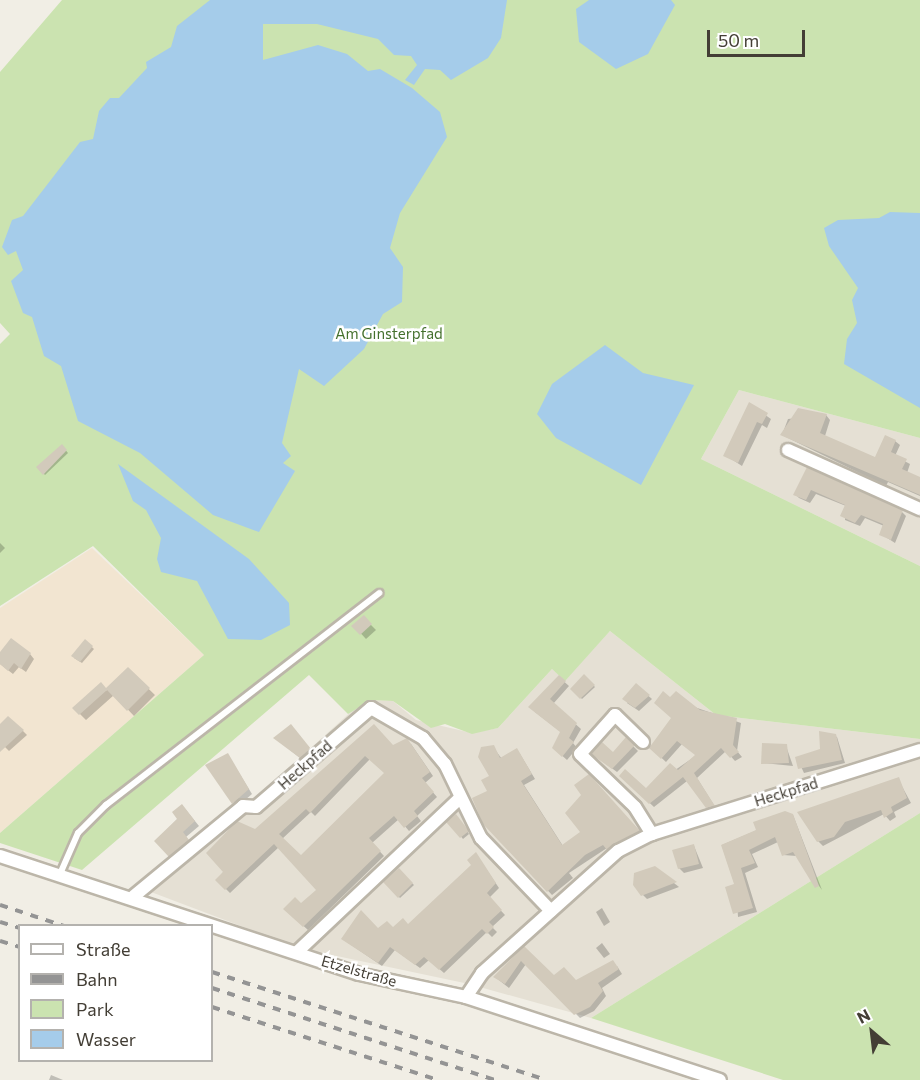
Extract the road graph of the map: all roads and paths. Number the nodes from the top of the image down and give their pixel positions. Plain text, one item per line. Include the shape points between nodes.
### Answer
1 (788, 450) dead end
2 (920, 509) edge
3 (379, 593) dead end
4 (643, 742) dead end
5 (920, 750) edge
6 (460, 798) junction
7 (652, 834) junction
8 (0, 856) edge
9 (60, 874) junction
10 (134, 896) junction
11 (551, 911) junction
12 (297, 952) junction
13 (466, 997) junction
14 (720, 1080) edge

1 - 2 street
3 - 9 lane via 106,805 78,833
4 - 7 street via 615,716 580,754 635,807
5 - 7 street, Heckpfad
6 - 10 street, Heckpfad via 445,764 423,738 371,708 256,807 243,806
6 - 11 street, Heckpfad via 481,838
6 - 12 street
7 - 11 street, Heckpfad via 618,851
8 - 9 street, Etzelstraße
9 - 10 street, Etzelstraße
10 - 12 street, Etzelstraße
11 - 13 street, Heckpfad via 483,973
12 - 13 street, Etzelstraße via 358,974
13 - 14 street, Etzelstraße

